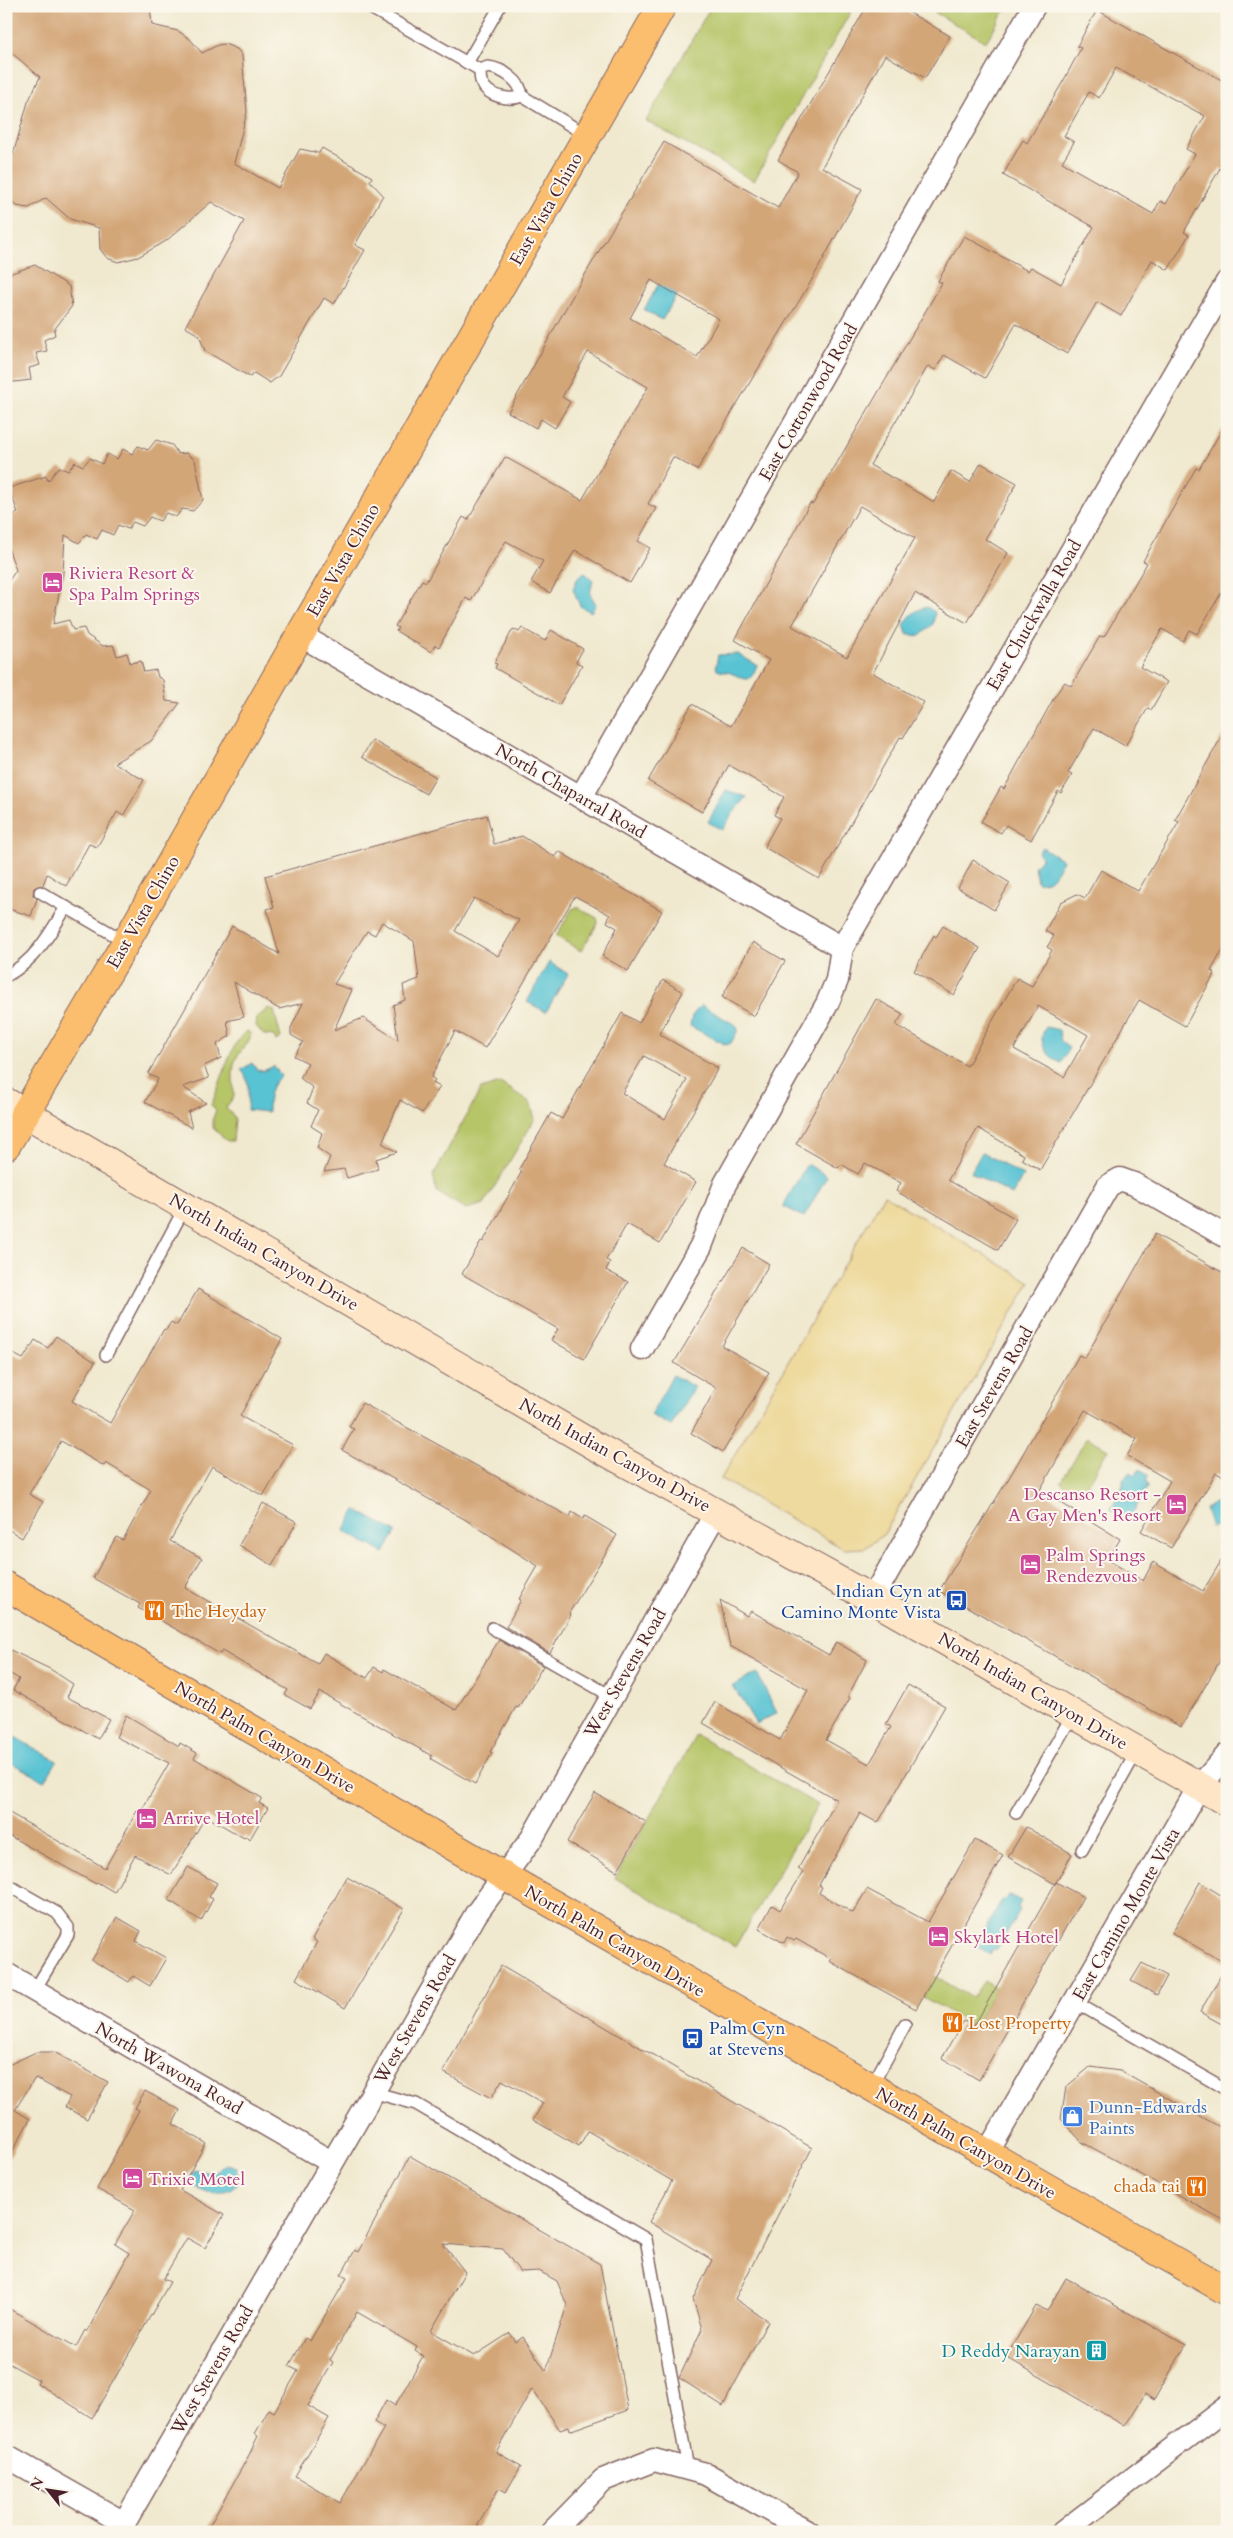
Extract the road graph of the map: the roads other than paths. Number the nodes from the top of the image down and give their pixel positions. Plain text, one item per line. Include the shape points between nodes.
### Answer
1 (367, 6) edge
2 (500, 6) edge
3 (662, 6) edge
4 (1034, 6) edge
5 (467, 63) junction
6 (480, 70) junction
7 (522, 96) junction
8 (588, 136) junction
9 (1227, 282) edge
10 (300, 635) junction
11 (582, 797) junction
12 (40, 892) dead end
13 (66, 907) junction
14 (126, 942) junction
15 (842, 948) junction
16 (6, 976) edge
17 (16, 1107) edge
18 (6, 1146) edge
19 (185, 1206) junction
20 (1227, 1237) edge
21 (642, 1349) dead end
22 (106, 1355) dead end
23 (717, 1511) junction
24 (6, 1586) edge
25 (872, 1599) junction
26 (492, 1628) dead end
27 (611, 1696) junction
28 (1073, 1714) junction
29 (1137, 1751) junction
30 (1227, 1755) edge
31 (1199, 1787) junction
32 (1227, 1802) edge
33 (1016, 1813) dead end
34 (1082, 1850) dead end
35 (504, 1876) junction
36 (6, 1884) edge
37 (6, 1974) edge
38 (34, 1990) junction
39 (1075, 2002) junction
40 (905, 2025) dead end
41 (871, 2088) junction
42 (1227, 2090) edge
43 (372, 2092) junction
44 (986, 2155) junction
45 (331, 2162) junction
46 (1227, 2291) edge
47 (1227, 2408) edge
48 (6, 2456) edge
49 (688, 2468) junction
50 (122, 2527) edge
51 (552, 2532) edge
52 (809, 2532) edge
53 (1063, 2532) edge

1 - 5 lane
2 - 5 lane
3 - 8 main road, East Vista Chino
4 - 11 street, East Cottonwood Road
5 - 6 lane
6 - 7 lane via 494,67 515,80
6 - 7 lane via 481,82 486,88 504,99
7 - 8 lane
8 - 10 main road, East Vista Chino
9 - 15 street, East Chuckwalla Road
10 - 11 street, North Chaparral Road
10 - 14 main road, East Vista Chino
11 - 15 street, North Chaparral Road
12 - 13 lane
13 - 14 lane
13 - 16 lane via 31,958
14 - 17 main road, East Vista Chino
15 - 21 street, East Chuckwalla Road via 827,1004 725,1184 701,1246
17 - 18 main road, East Vista Chino
17 - 19 main road, North Indian Canyon Drive
19 - 22 lane
19 - 23 main road, North Indian Canyon Drive via 590,1443
20 - 25 street, East Stevens Road via 1134,1184 1120,1179 1108,1186
23 - 25 main road, North Indian Canyon Drive
23 - 27 street, West Stevens Road
24 - 35 main road, North Palm Canyon Drive
25 - 28 main road, North Indian Canyon Drive
26 - 27 lane
27 - 35 street, West Stevens Road via 532,1838
28 - 29 main road, North Indian Canyon Drive
28 - 33 lane
29 - 31 main road, North Indian Canyon Drive
29 - 34 lane
30 - 31 street, East Camino Monte Vista
31 - 32 main road, North Indian Canyon Drive
31 - 39 street, East Camino Monte Vista
35 - 41 main road, North Palm Canyon Drive
35 - 43 street, West Stevens Road via 476,1914
36 - 38 lane via 57,1913 68,1926 68,1935
37 - 38 street, North Wawona Road
38 - 45 street, North Wawona Road
39 - 42 lane
39 - 44 street, East Camino Monte Vista
40 - 41 lane
41 - 44 main road, North Palm Canyon Drive
43 - 45 street, West Stevens Road
43 - 49 lane via 416,2104 646,2239
44 - 46 main road, North Palm Canyon Drive
45 - 50 street, West Stevens Road
47 - 53 street
48 - 50 street
49 - 51 street via 654,2460 603,2480
49 - 52 street via 706,2474

